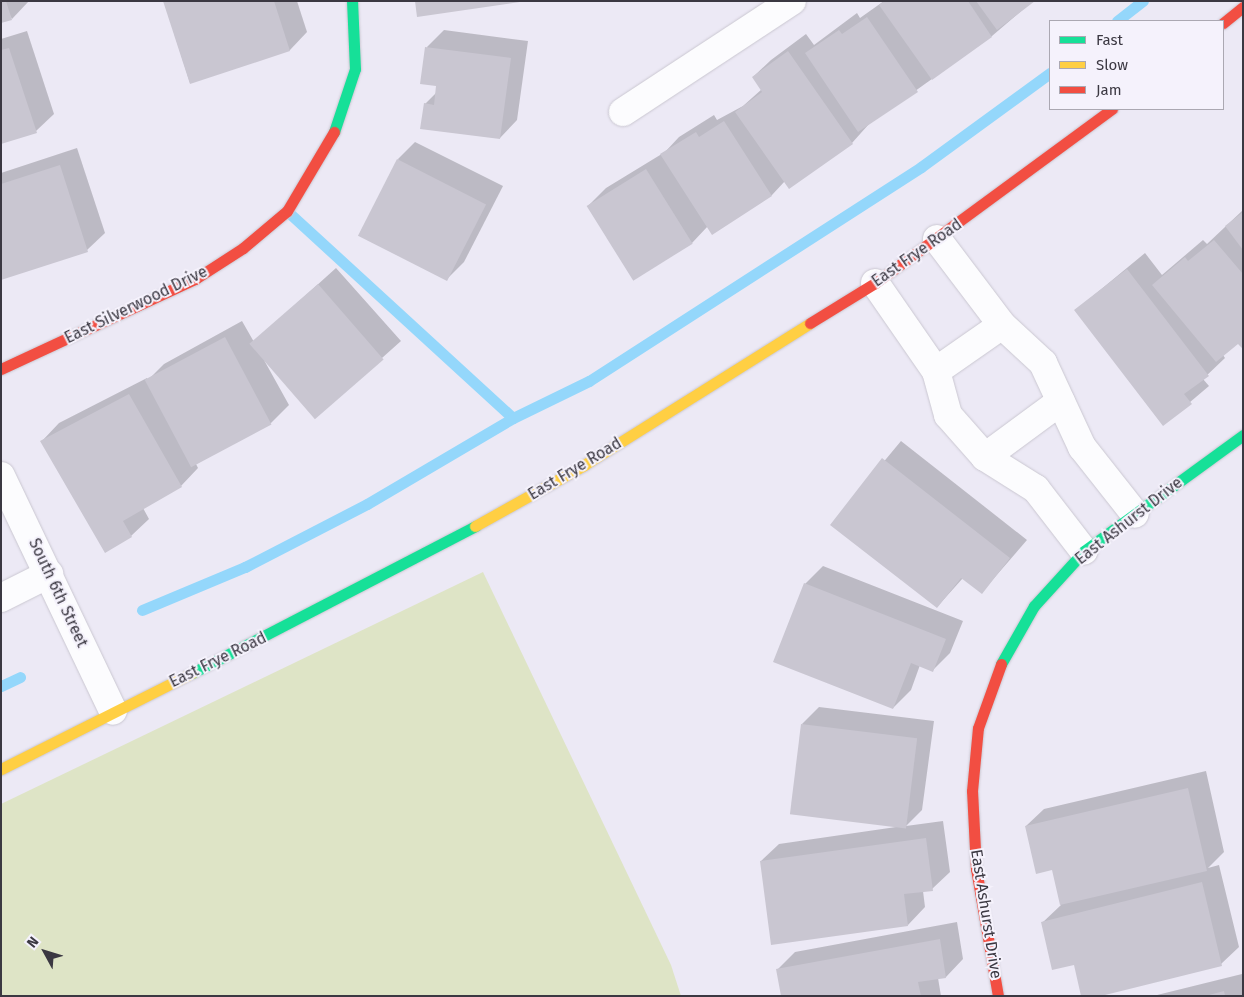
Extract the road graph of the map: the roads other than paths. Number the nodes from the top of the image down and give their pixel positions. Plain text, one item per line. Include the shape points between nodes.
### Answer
1 (352, 1) edge
2 (792, 1) edge
3 (1243, 7) edge
4 (1224, 22) edge
5 (1111, 110) edge
6 (623, 112) dead end
7 (937, 239) junction
8 (875, 283) junction
9 (1002, 325) junction
10 (1, 369) edge
11 (936, 371) junction
12 (1062, 401) junction
13 (1243, 435) edge
14 (985, 456) junction
15 (1, 476) edge
16 (1135, 514) junction
17 (1084, 551) junction
18 (49, 574) junction
19 (1, 598) edge
20 (113, 711) junction
21 (1, 768) edge
22 (998, 996) edge

1 - 10 street, East Silverwood Drive via 355,69 334,132 287,211 243,248 195,279
2 - 6 street
3 - 4 street
5 - 7 street, East Frye Road
7 - 8 street, East Frye Road
7 - 9 street
8 - 11 street
8 - 20 street, East Frye Road via 651,424 482,524 297,621
9 - 11 street
9 - 12 street via 1043,363
11 - 14 street via 948,414
12 - 14 street
12 - 16 street via 1082,447
13 - 16 street, East Ashurst Drive
14 - 17 street via 1036,490
15 - 18 street, South 6th Street
16 - 17 street, East Ashurst Drive
17 - 22 street, East Ashurst Drive via 1034,606 1002,660 978,728 972,791 976,869
18 - 19 street
18 - 20 street, South 6th Street
20 - 21 street, East Frye Road

